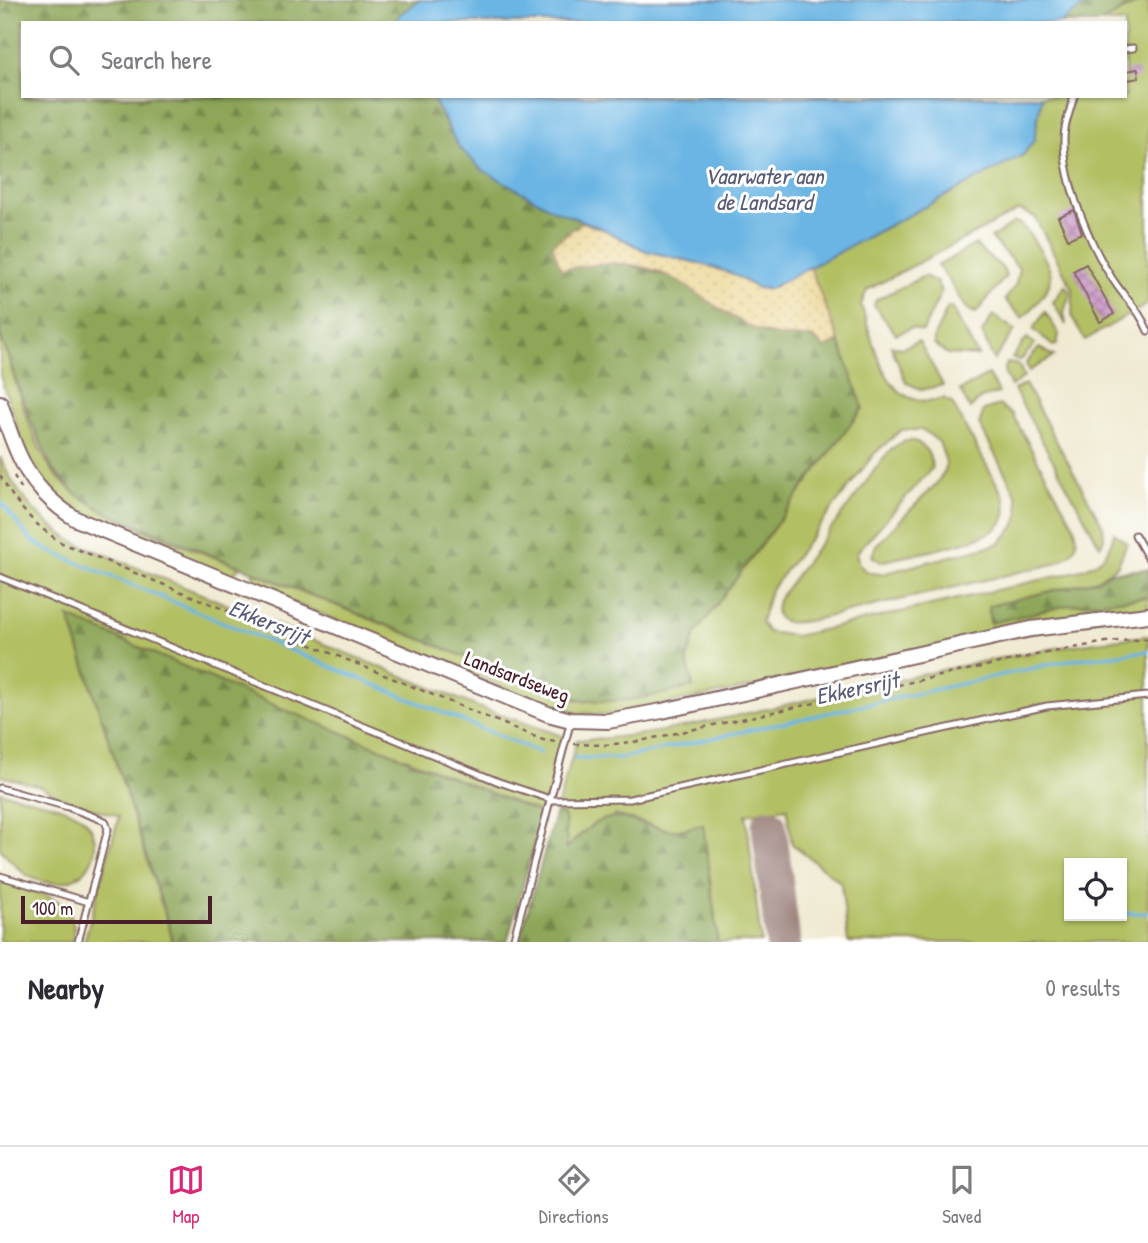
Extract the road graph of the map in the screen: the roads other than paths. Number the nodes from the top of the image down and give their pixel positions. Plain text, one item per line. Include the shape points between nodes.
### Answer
1 (1133, 48) dead end
2 (1127, 49) edge
3 (1073, 98) edge
4 (1148, 331) edge
5 (0, 403) edge
6 (1135, 535) dead end
7 (1148, 558) edge
8 (0, 577) edge
9 (1148, 615) edge
10 (1148, 696) edge
11 (571, 720) junction
12 (0, 788) edge
13 (552, 800) junction
14 (0, 876) edge
15 (89, 902) junction
16 (78, 942) edge
17 (513, 942) edge

1 - 2 lane
3 - 4 lane via 1064,135 1066,170 1103,260 1119,288 1138,308
5 - 11 street, Landsardseweg via 30,479 76,519 485,689
6 - 7 lane
8 - 13 lane
9 - 11 street, Landsardseweg via 1031,629 662,710 608,720
10 - 13 lane via 1047,706 630,799
11 - 13 lane
12 - 15 lane via 105,821 108,829
13 - 17 lane
14 - 15 lane
15 - 16 lane

